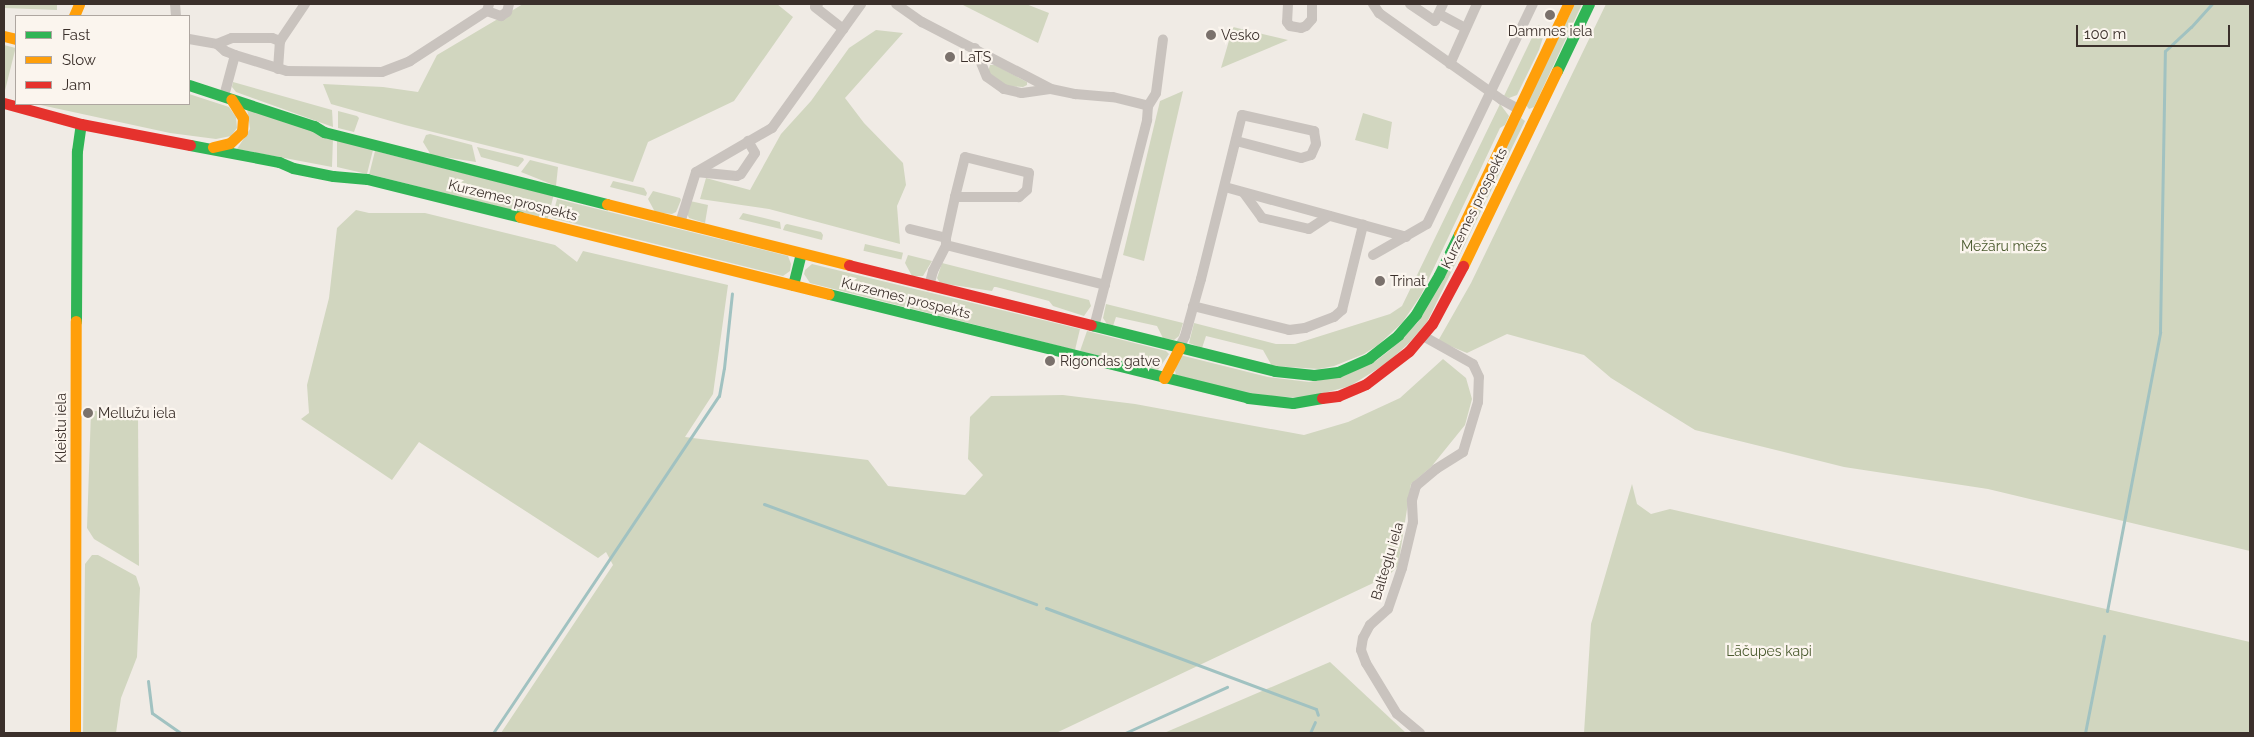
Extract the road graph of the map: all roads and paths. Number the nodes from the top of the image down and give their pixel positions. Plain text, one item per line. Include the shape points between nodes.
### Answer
1 (305, 4) edge
2 (509, 4) edge
3 (818, 4) edge
4 (861, 4) edge
5 (896, 4) edge
6 (1288, 4) edge
7 (1312, 4) edge
8 (1373, 4) edge
9 (1410, 4) edge
10 (1443, 4) edge
11 (1476, 4) edge
12 (1533, 4) edge
13 (1568, 4) edge
14 (1589, 4) edge
15 (488, 7) edge
16 (1440, 14) junction
17 (1465, 28) junction
18 (843, 29) junction
19 (190, 38) edge
20 (1163, 39) dead end
21 (280, 41) junction
22 (217, 44) junction
23 (975, 48) junction
24 (235, 55) junction
25 (1450, 64) junction
26 (278, 69) junction
27 (190, 85) edge
28 (1052, 89) junction
29 (1491, 92) junction
30 (228, 97) junction
31 (4, 103) edge
32 (1148, 106) junction
33 (1518, 109) junction
34 (1534, 118) junction
35 (81, 124) junction
36 (748, 141) junction
37 (1236, 141) junction
38 (207, 148) junction
39 (696, 172) junction
40 (1225, 188) junction
41 (1244, 193) junction
42 (955, 197) junction
43 (1329, 216) junction
44 (680, 223) junction
45 (1363, 226) junction
46 (910, 229) dead end
47 (1406, 237) junction
48 (946, 242) junction
49 (801, 254) junction
50 (1373, 254) dead end
51 (794, 285) junction
52 (1105, 285) junction
53 (929, 286) junction
54 (1193, 306) junction
55 (1094, 327) junction
56 (1423, 336) junction
57 (1179, 348) junction
58 (1164, 378) junction
59 (75, 733) edge
60 (1420, 733) edge

1 - 21 street
2 - 15 street via 507,12 501,16
3 - 18 street via 815,7
4 - 18 street
5 - 23 street via 922,22
6 - 7 street via 1287,22 1295,28 1306,26 1312,19
8 - 25 street via 1379,13
9 - 16 street via 1435,21
10 - 16 street
11 - 17 street
12 - 29 street
13 - 33 main road, Kurzemes prospekts
14 - 34 main road, Kurzemes prospekts
15 - 26 street via 410,61 391,70 372,73
16 - 17 street
17 - 25 street
18 - 36 street via 772,128
19 - 22 street
20 - 32 street via 1156,93
21 - 22 street via 232,38
21 - 26 street
22 - 24 street
23 - 28 street
23 - 28 street via 987,76 1004,89 1022,93
24 - 26 street
24 - 30 street
25 - 29 street
27 - 30 main road, Kurzemes prospekts
28 - 32 street via 1113,97
29 - 33 street
29 - 47 street via 1427,224
30 - 38 main road via 243,118 242,132 230,143
30 - 44 main road, Kurzemes prospekts via 345,139
31 - 35 main road, Kurzemes prospekts
32 - 52 street
33 - 34 main road
33 - 57 main road, Kurzemes prospekts via 1425,301 1408,325 1379,352 1338,372 1301,375
34 - 56 main road, Kurzemes prospekts via 1452,290
35 - 38 main road, Kurzemes prospekts
35 - 59 main road, Kleistu iela via 76,151
36 - 39 street
36 - 39 street via 755,153 741,174
37 - 37 street via 1242,115 1314,131 1316,144 1311,155 1301,158
37 - 40 street
38 - 51 main road, Kurzemes prospekts via 279,162 293,168 367,179
39 - 44 street
40 - 41 street
40 - 54 street
41 - 43 street
41 - 43 street via 1262,218 1309,228
42 - 42 street via 965,157 1029,173 1027,190 1019,197
42 - 48 street
43 - 45 street
44 - 49 main road, Kurzemes prospekts
45 - 47 street
45 - 54 street via 1342,310 1334,317 1305,328 1289,330
46 - 48 street
47 - 50 street
48 - 52 street
48 - 53 street
49 - 51 main road
49 - 53 main road, Kurzemes prospekts
51 - 58 main road, Kurzemes prospekts
52 - 55 street
53 - 55 main road, Kurzemes prospekts
54 - 57 street
55 - 57 main road, Kurzemes prospekts
56 - 58 main road, Kurzemes prospekts via 1393,366 1366,384 1338,396 1309,402 1263,401
56 - 60 street, Baltegļu iela via 1473,364 1479,377 1478,402 1463,452 1416,486 1412,500 1413,522 1402,568 1388,609 1370,625 1362,650 1366,663 1397,714
57 - 58 main road

